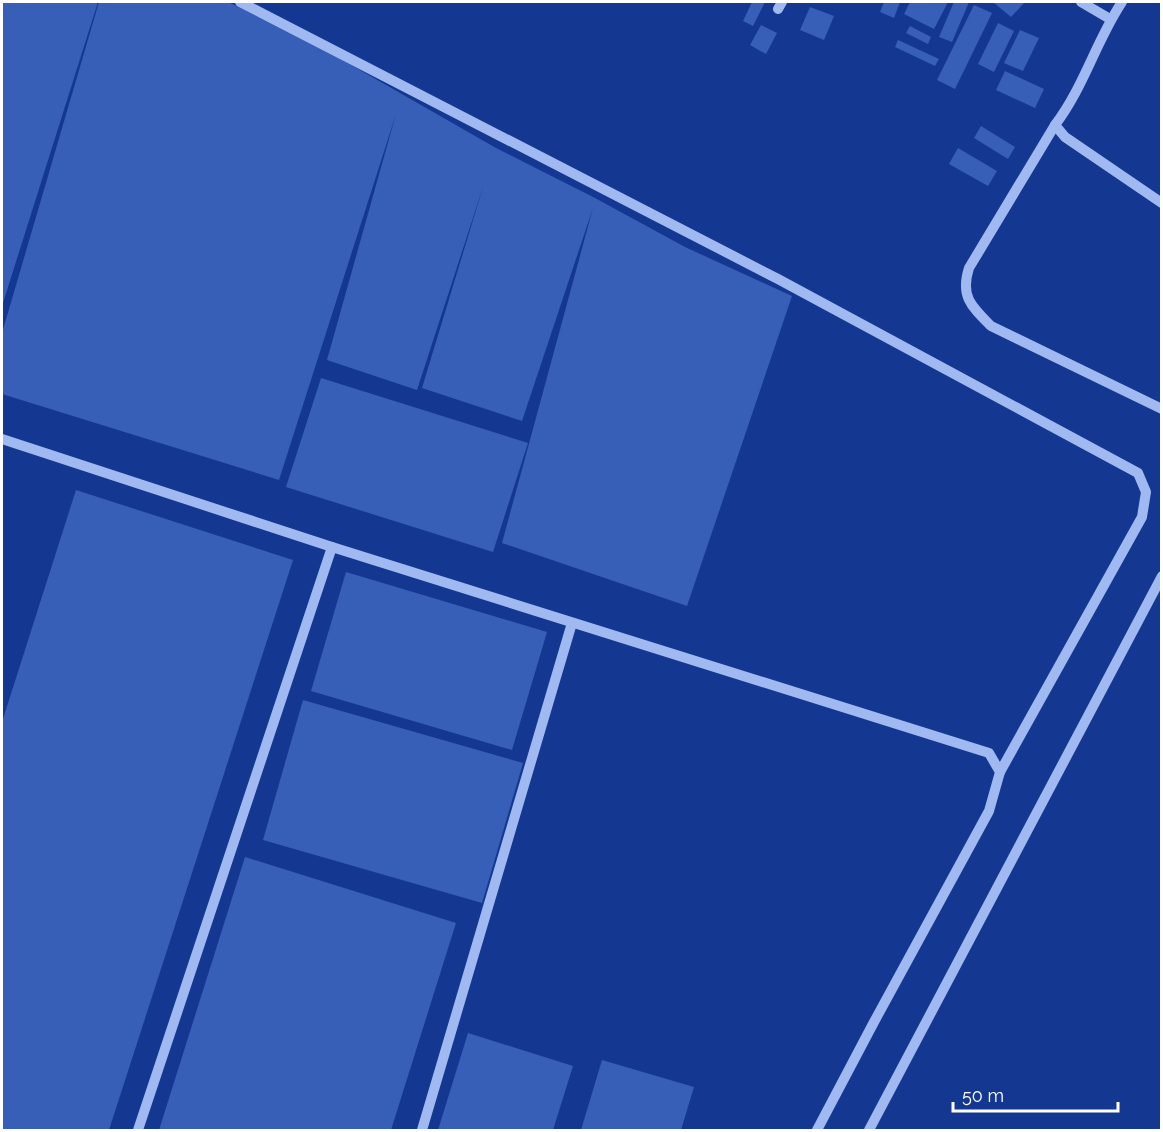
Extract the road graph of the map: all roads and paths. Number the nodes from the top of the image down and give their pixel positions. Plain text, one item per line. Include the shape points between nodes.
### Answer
1 (240, 2) edge
2 (1081, 2) edge
3 (1122, 2) edge
4 (1110, 19) junction
5 (1055, 125) junction
6 (1161, 203) edge
7 (1161, 409) edge
8 (2, 439) edge
9 (332, 547) junction
10 (1161, 576) edge
11 (572, 623) junction
12 (1000, 772) junction
13 (138, 1131) edge
14 (422, 1131) edge
15 (817, 1131) edge
16 (869, 1131) edge

1 - 12 street via 767,274 1138,473 1146,492 1142,518
2 - 4 street
3 - 4 street
4 - 5 street via 1083,82
5 - 6 street via 1084,151
5 - 7 street via 969,268 964,284 966,297 991,326
8 - 9 street
9 - 11 street
9 - 13 street
10 - 16 street
11 - 12 street via 990,753
11 - 14 street
12 - 15 street via 989,812

